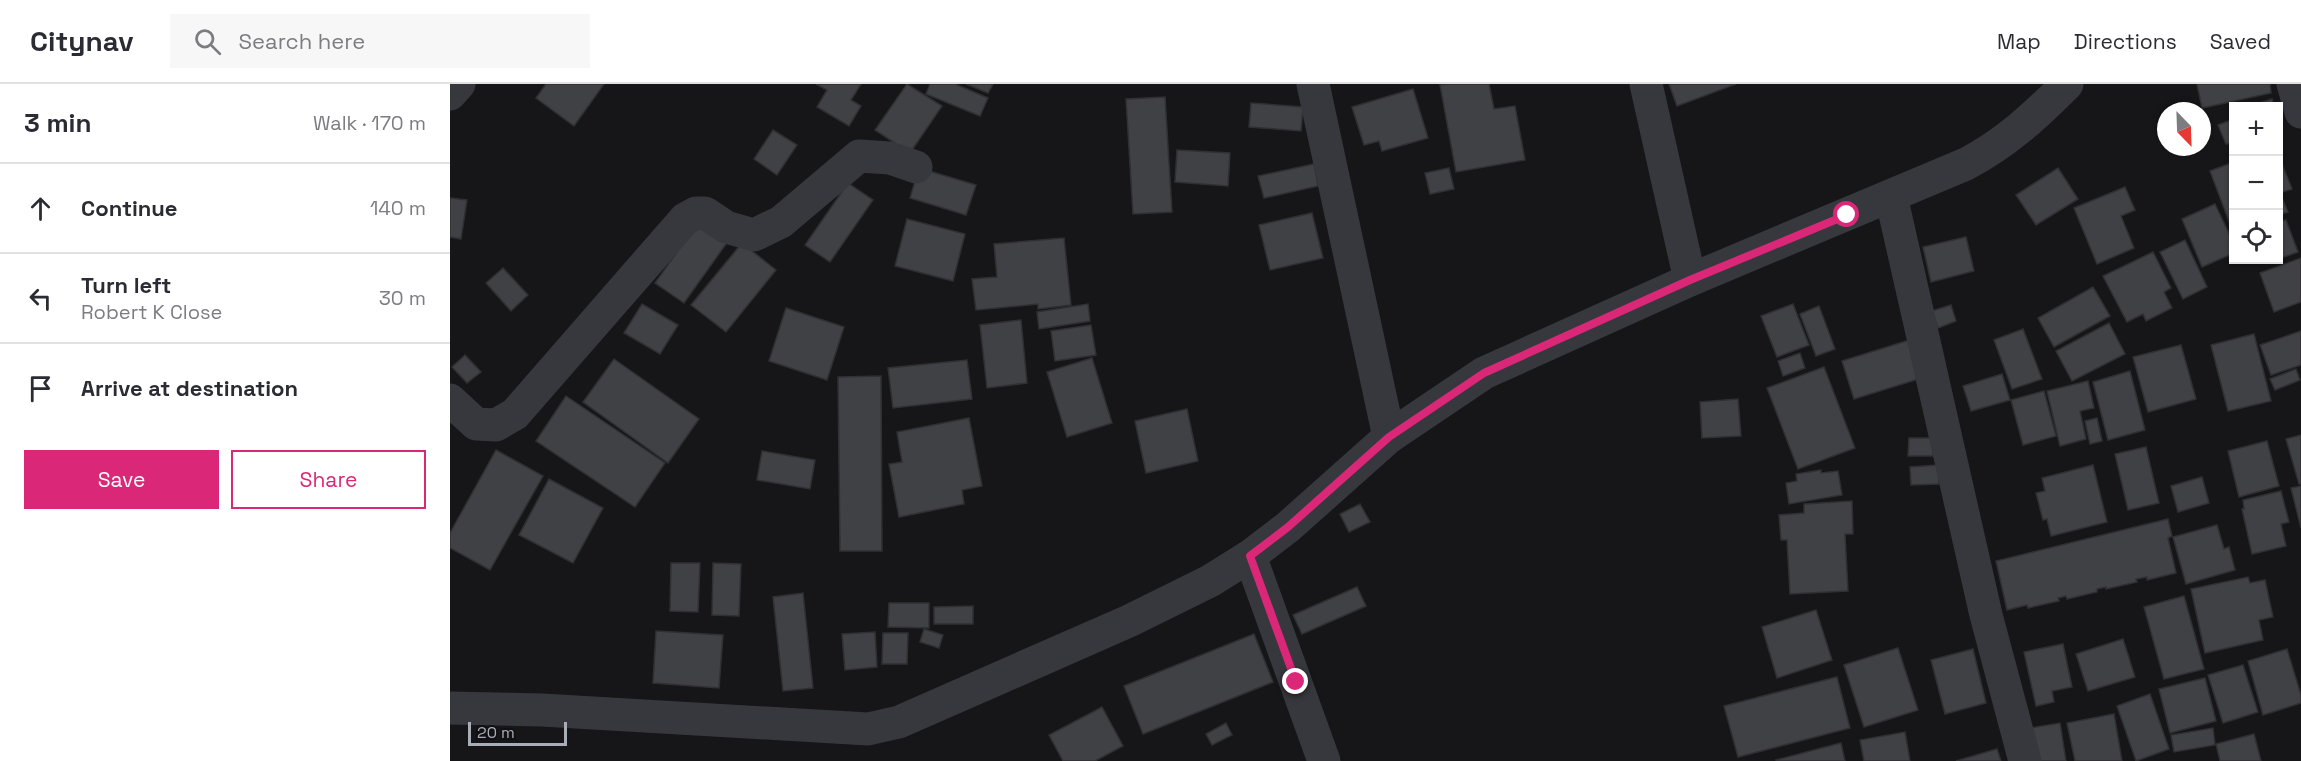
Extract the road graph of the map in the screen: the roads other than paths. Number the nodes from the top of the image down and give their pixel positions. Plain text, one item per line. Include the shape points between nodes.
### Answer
1 (459, 84) edge
2 (1313, 84) edge
3 (1646, 84) edge
4 (2067, 84) edge
5 (2293, 84) edge
6 (450, 94) edge
7 (2301, 112) edge
8 (916, 167) dead end
9 (1891, 196) junction
10 (1690, 280) junction
11 (450, 400) edge
12 (1389, 437) junction
13 (1250, 556) junction
14 (450, 708) edge
15 (1324, 761) edge
16 (2025, 761) edge

1 - 6 street
2 - 12 street
3 - 10 street
4 - 9 street via 2029,122 1992,150
5 - 7 street
8 - 11 street via 890,158 859,156 781,222 754,235 726,228 705,213 696,213 685,219 514,414 496,425 476,424
9 - 10 street
9 - 16 street via 1986,615
10 - 12 street via 1484,373
12 - 13 street
13 - 14 street via 1130,621 924,712 868,729
13 - 15 street

